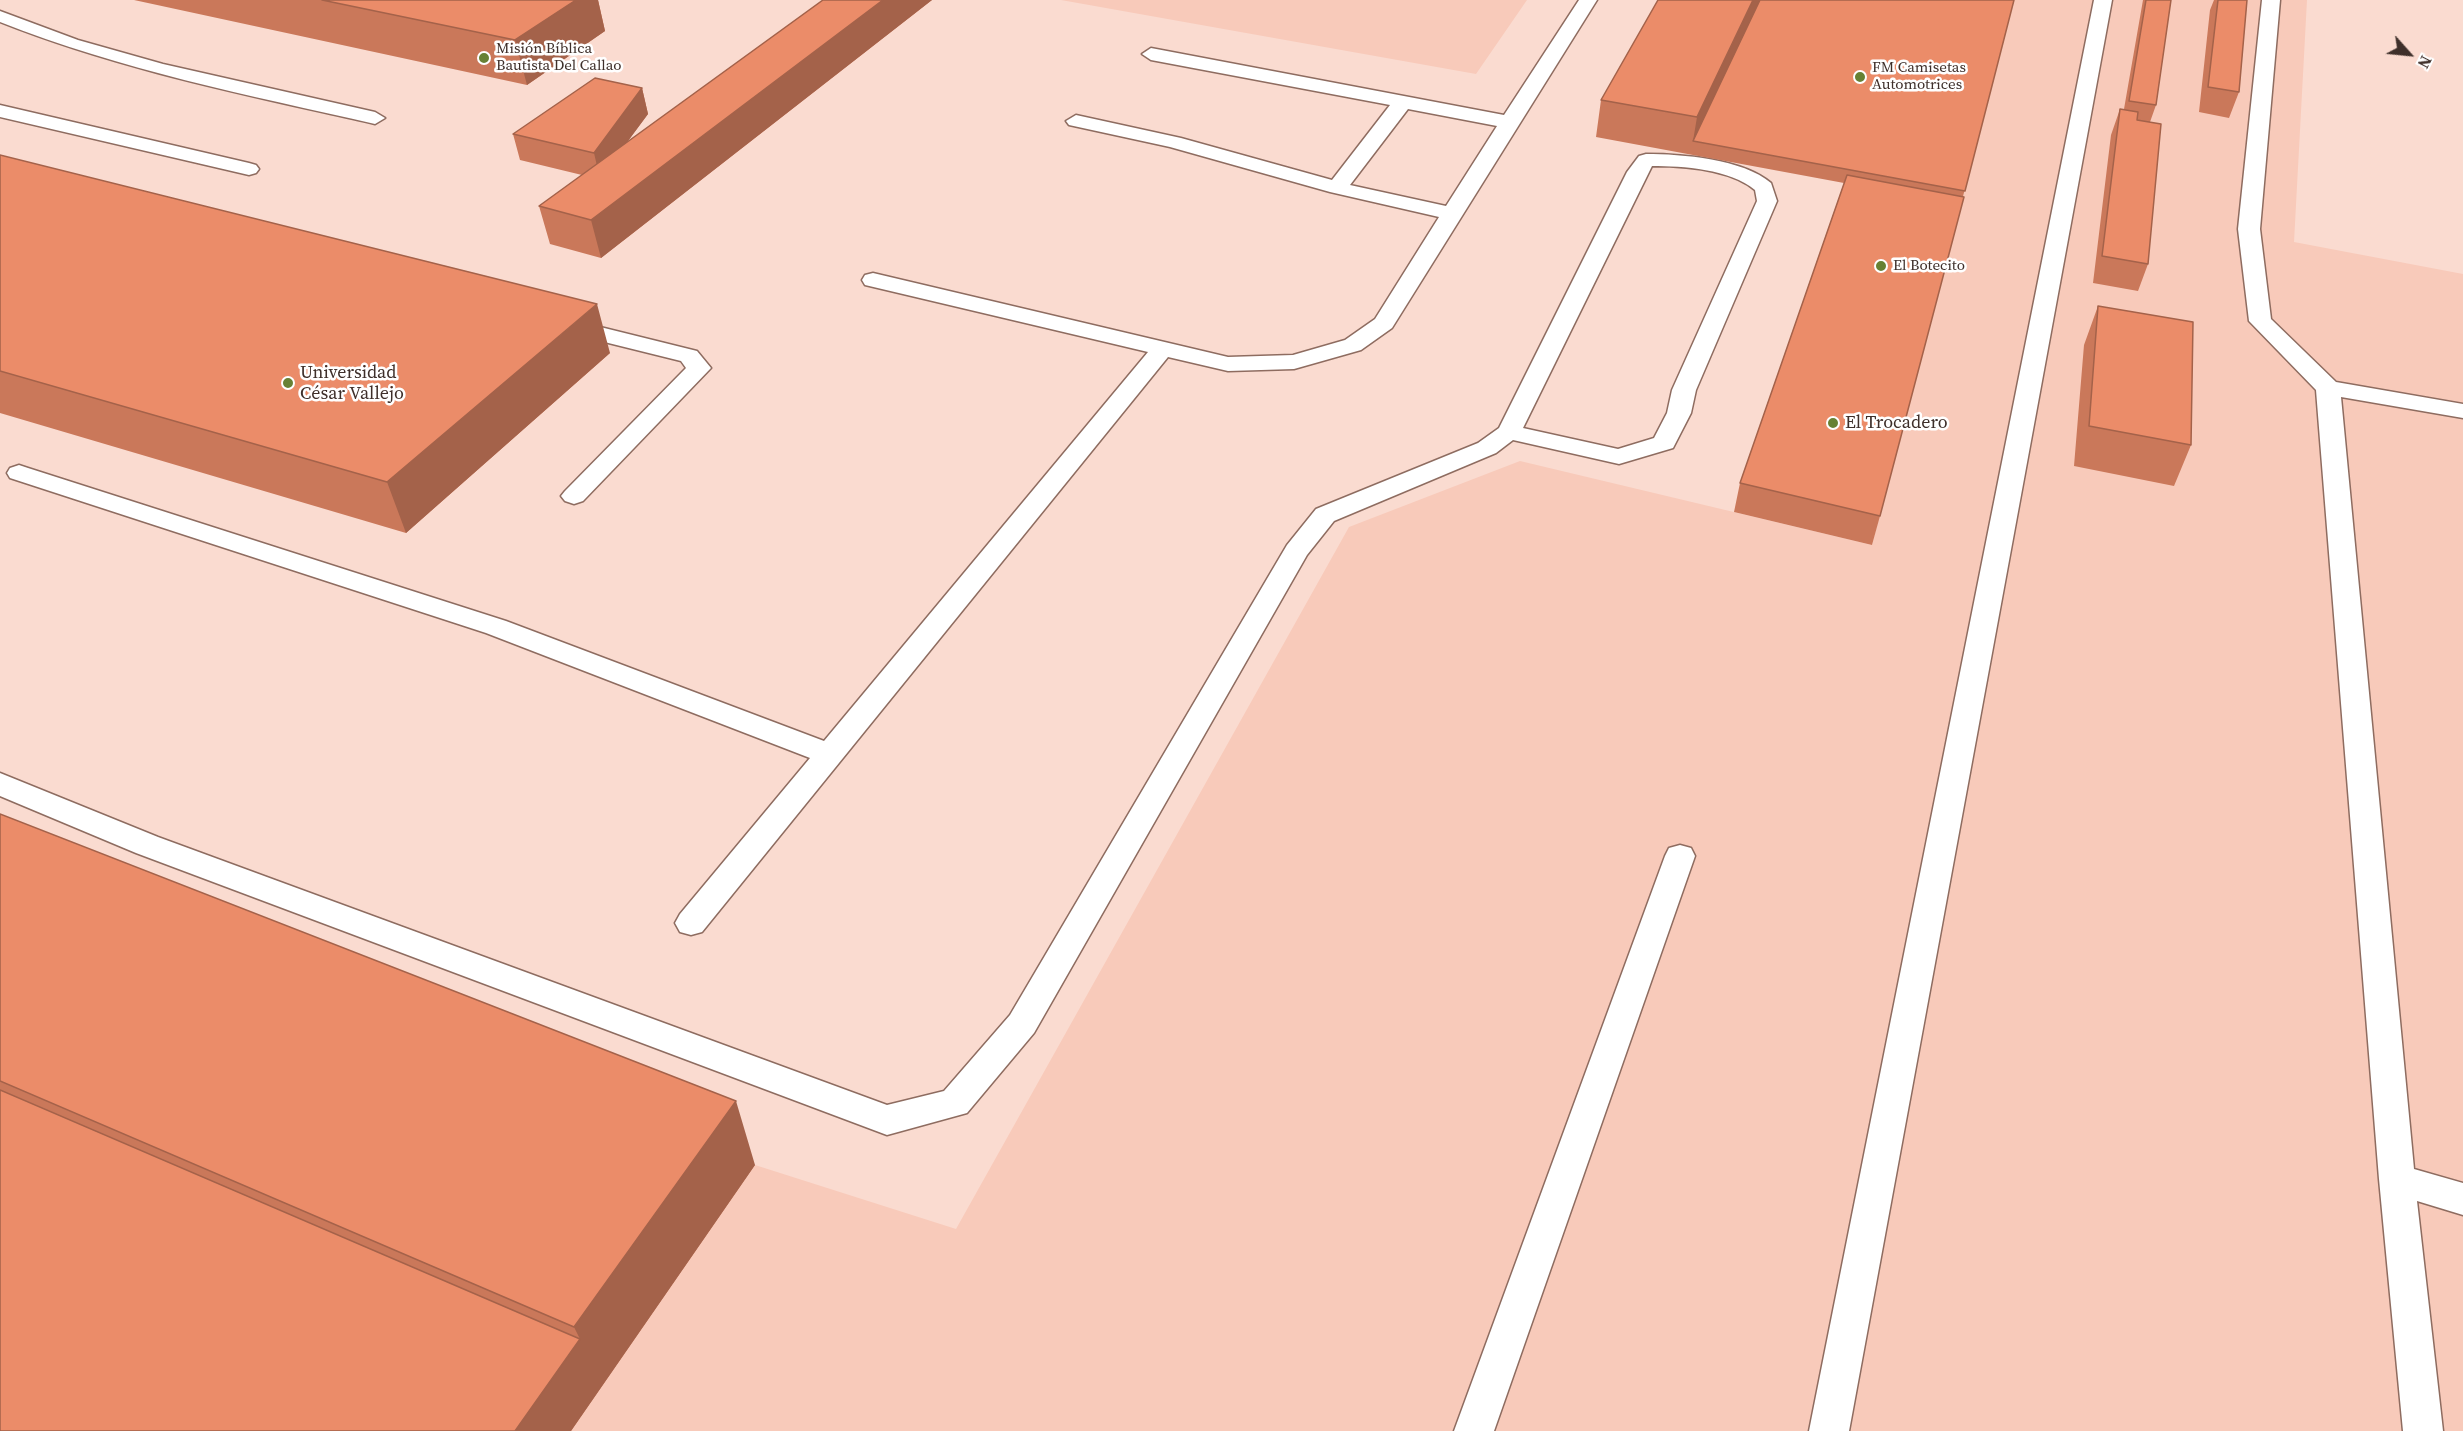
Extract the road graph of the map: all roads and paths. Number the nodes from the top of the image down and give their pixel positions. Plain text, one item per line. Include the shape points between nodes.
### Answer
1 (1588, 0) edge
2 (2103, 0) edge
3 (2271, 0) edge
4 (0, 16) edge
5 (1151, 54) dead end
6 (1403, 102) junction
7 (0, 111) edge
8 (375, 118) dead end
9 (1076, 121) dead end
10 (1509, 122) junction
11 (249, 169) dead end
12 (1337, 188) junction
13 (1453, 214) junction
14 (873, 280) dead end
15 (551, 321) edge
16 (1164, 347) junction
17 (2328, 388) junction
18 (2463, 411) edge
19 (1509, 432) junction
20 (20, 473) dead end
21 (574, 496) dead end
22 (830, 755) junction
23 (0, 784) edge
24 (1680, 856) dead end
25 (691, 923) dead end
26 (2397, 1179) junction
27 (2463, 1199) edge
28 (1474, 1431) edge
29 (1829, 1431) edge
30 (2423, 1431) edge

1 - 10 lane
2 - 29 lane
3 - 17 lane via 2249,229 2260,321
4 - 8 lane via 71,44 148,66
5 - 6 lane
6 - 10 lane
6 - 12 lane
7 - 11 lane
9 - 12 lane via 1185,145
10 - 13 lane
12 - 13 lane
13 - 16 lane via 1384,323 1353,345 1294,362 1228,364
14 - 16 lane
15 - 21 lane via 689,356 699,368
16 - 22 lane
17 - 18 lane
17 - 26 lane
19 - 19 lane via 1619,457 1665,443 1684,390 1767,201 1763,186 1749,177 1722,170 1646,160
19 - 23 lane via 1487,448 1325,515 1296,551 1022,1024 956,1103 887,1120 180,857
20 - 22 lane via 496,627
22 - 25 lane
24 - 28 lane
26 - 27 lane
26 - 30 lane

